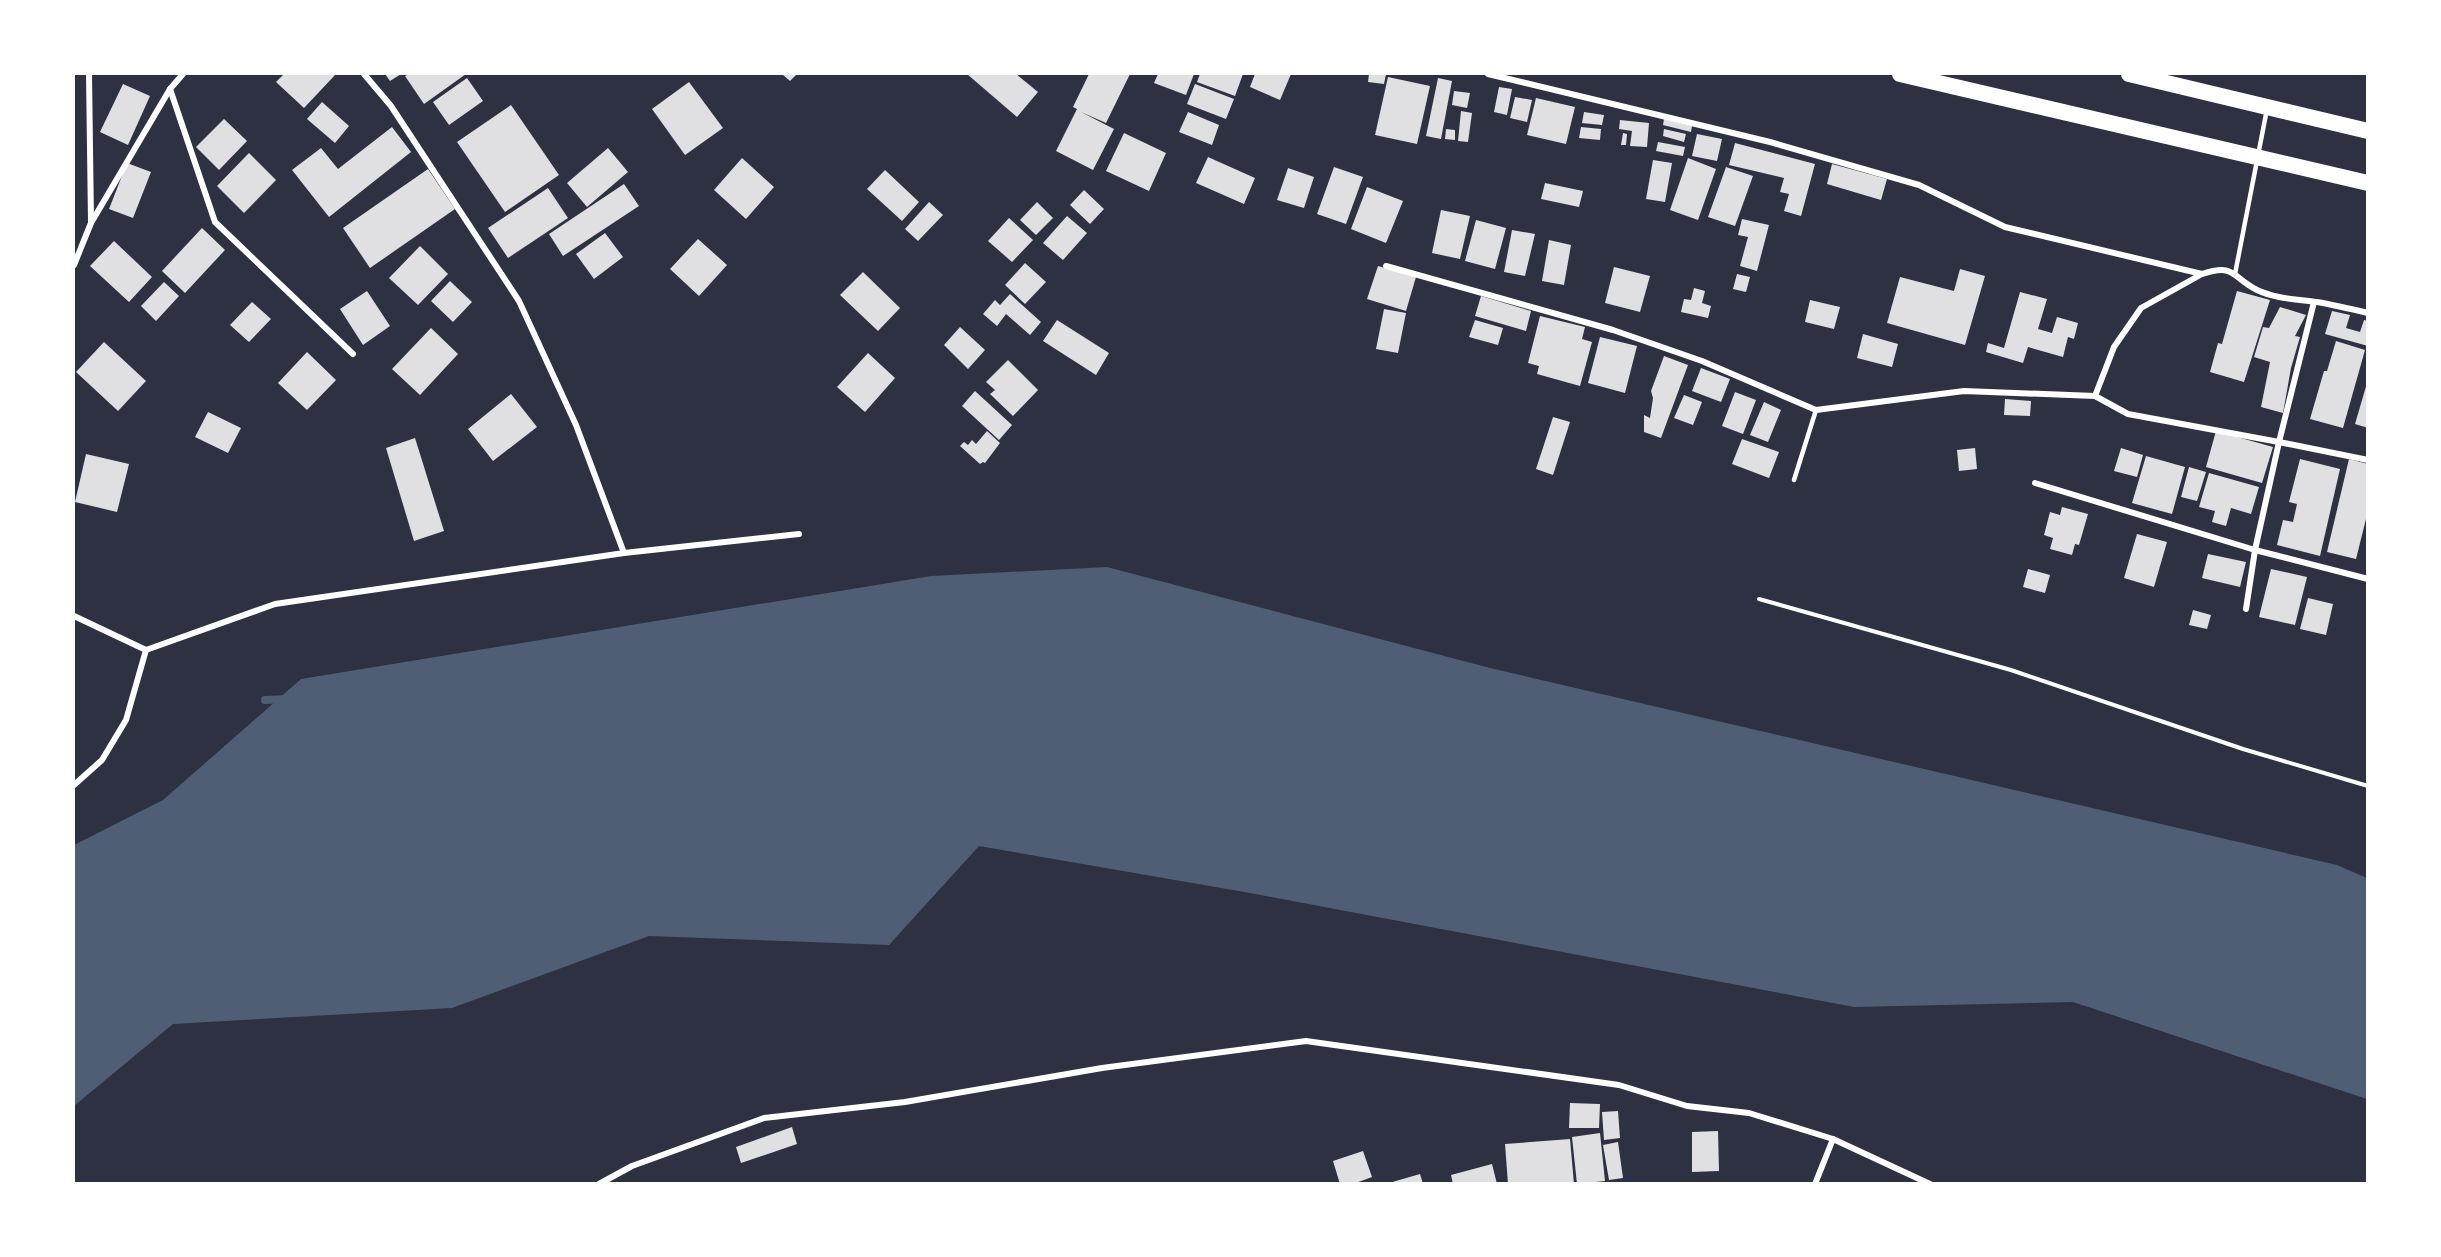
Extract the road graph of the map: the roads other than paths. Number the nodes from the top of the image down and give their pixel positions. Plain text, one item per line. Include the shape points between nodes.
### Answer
1 (89, 74) edge
2 (183, 74) edge
3 (364, 74) edge
4 (1488, 74) edge
5 (1900, 74) edge
6 (2129, 74) edge
7 (170, 89) junction
8 (2268, 107) junction
9 (2367, 131) edge
10 (2257, 157) junction
11 (2367, 183) edge
12 (91, 223) junction
13 (74, 265) edge
14 (1386, 266) dead end
15 (2202, 274) junction
16 (2235, 274) junction
17 (2314, 302) junction
18 (2367, 313) edge
19 (353, 354) dead end
20 (2095, 396) junction
21 (1816, 410) junction
22 (2280, 442) junction
23 (2367, 460) edge
24 (1794, 480) dead end
25 (2035, 483) dead end
26 (799, 534) dead end
27 (2255, 550) junction
28 (624, 553) junction
29 (2367, 579) edge
30 (2246, 609) dead end
31 (74, 616) edge
32 (146, 650) junction
33 (74, 785) edge
34 (1833, 1139) junction
35 (599, 1184) edge
36 (1815, 1184) edge
37 (1930, 1184) edge

1 - 12 street
2 - 7 street
3 - 28 street via 391,106 519,301 576,424
4 - 15 street via 1770,142 1919,185 2005,227
5 - 10 highway
6 - 8 highway
7 - 12 street
7 - 19 street via 215,222
8 - 9 highway
8 - 10 lane
10 - 11 highway
10 - 16 lane
12 - 13 street
14 - 21 street via 1613,330 1702,361
15 - 16 street via 2220,268
15 - 20 street via 2141,308 2114,347
16 - 17 street via 2272,295
17 - 18 street
17 - 22 street
20 - 21 street via 1964,391
20 - 22 street via 2128,414
21 - 24 lane
22 - 23 street
22 - 27 street
25 - 27 street
26 - 28 street
27 - 29 street
27 - 30 street
28 - 32 street via 275,604
31 - 32 street
32 - 33 street via 126,720 102,760
34 - 35 street via 1749,1113 1688,1106 1619,1085 1305,1041 1102,1068 905,1102 764,1118 632,1166
34 - 36 street
34 - 37 street

